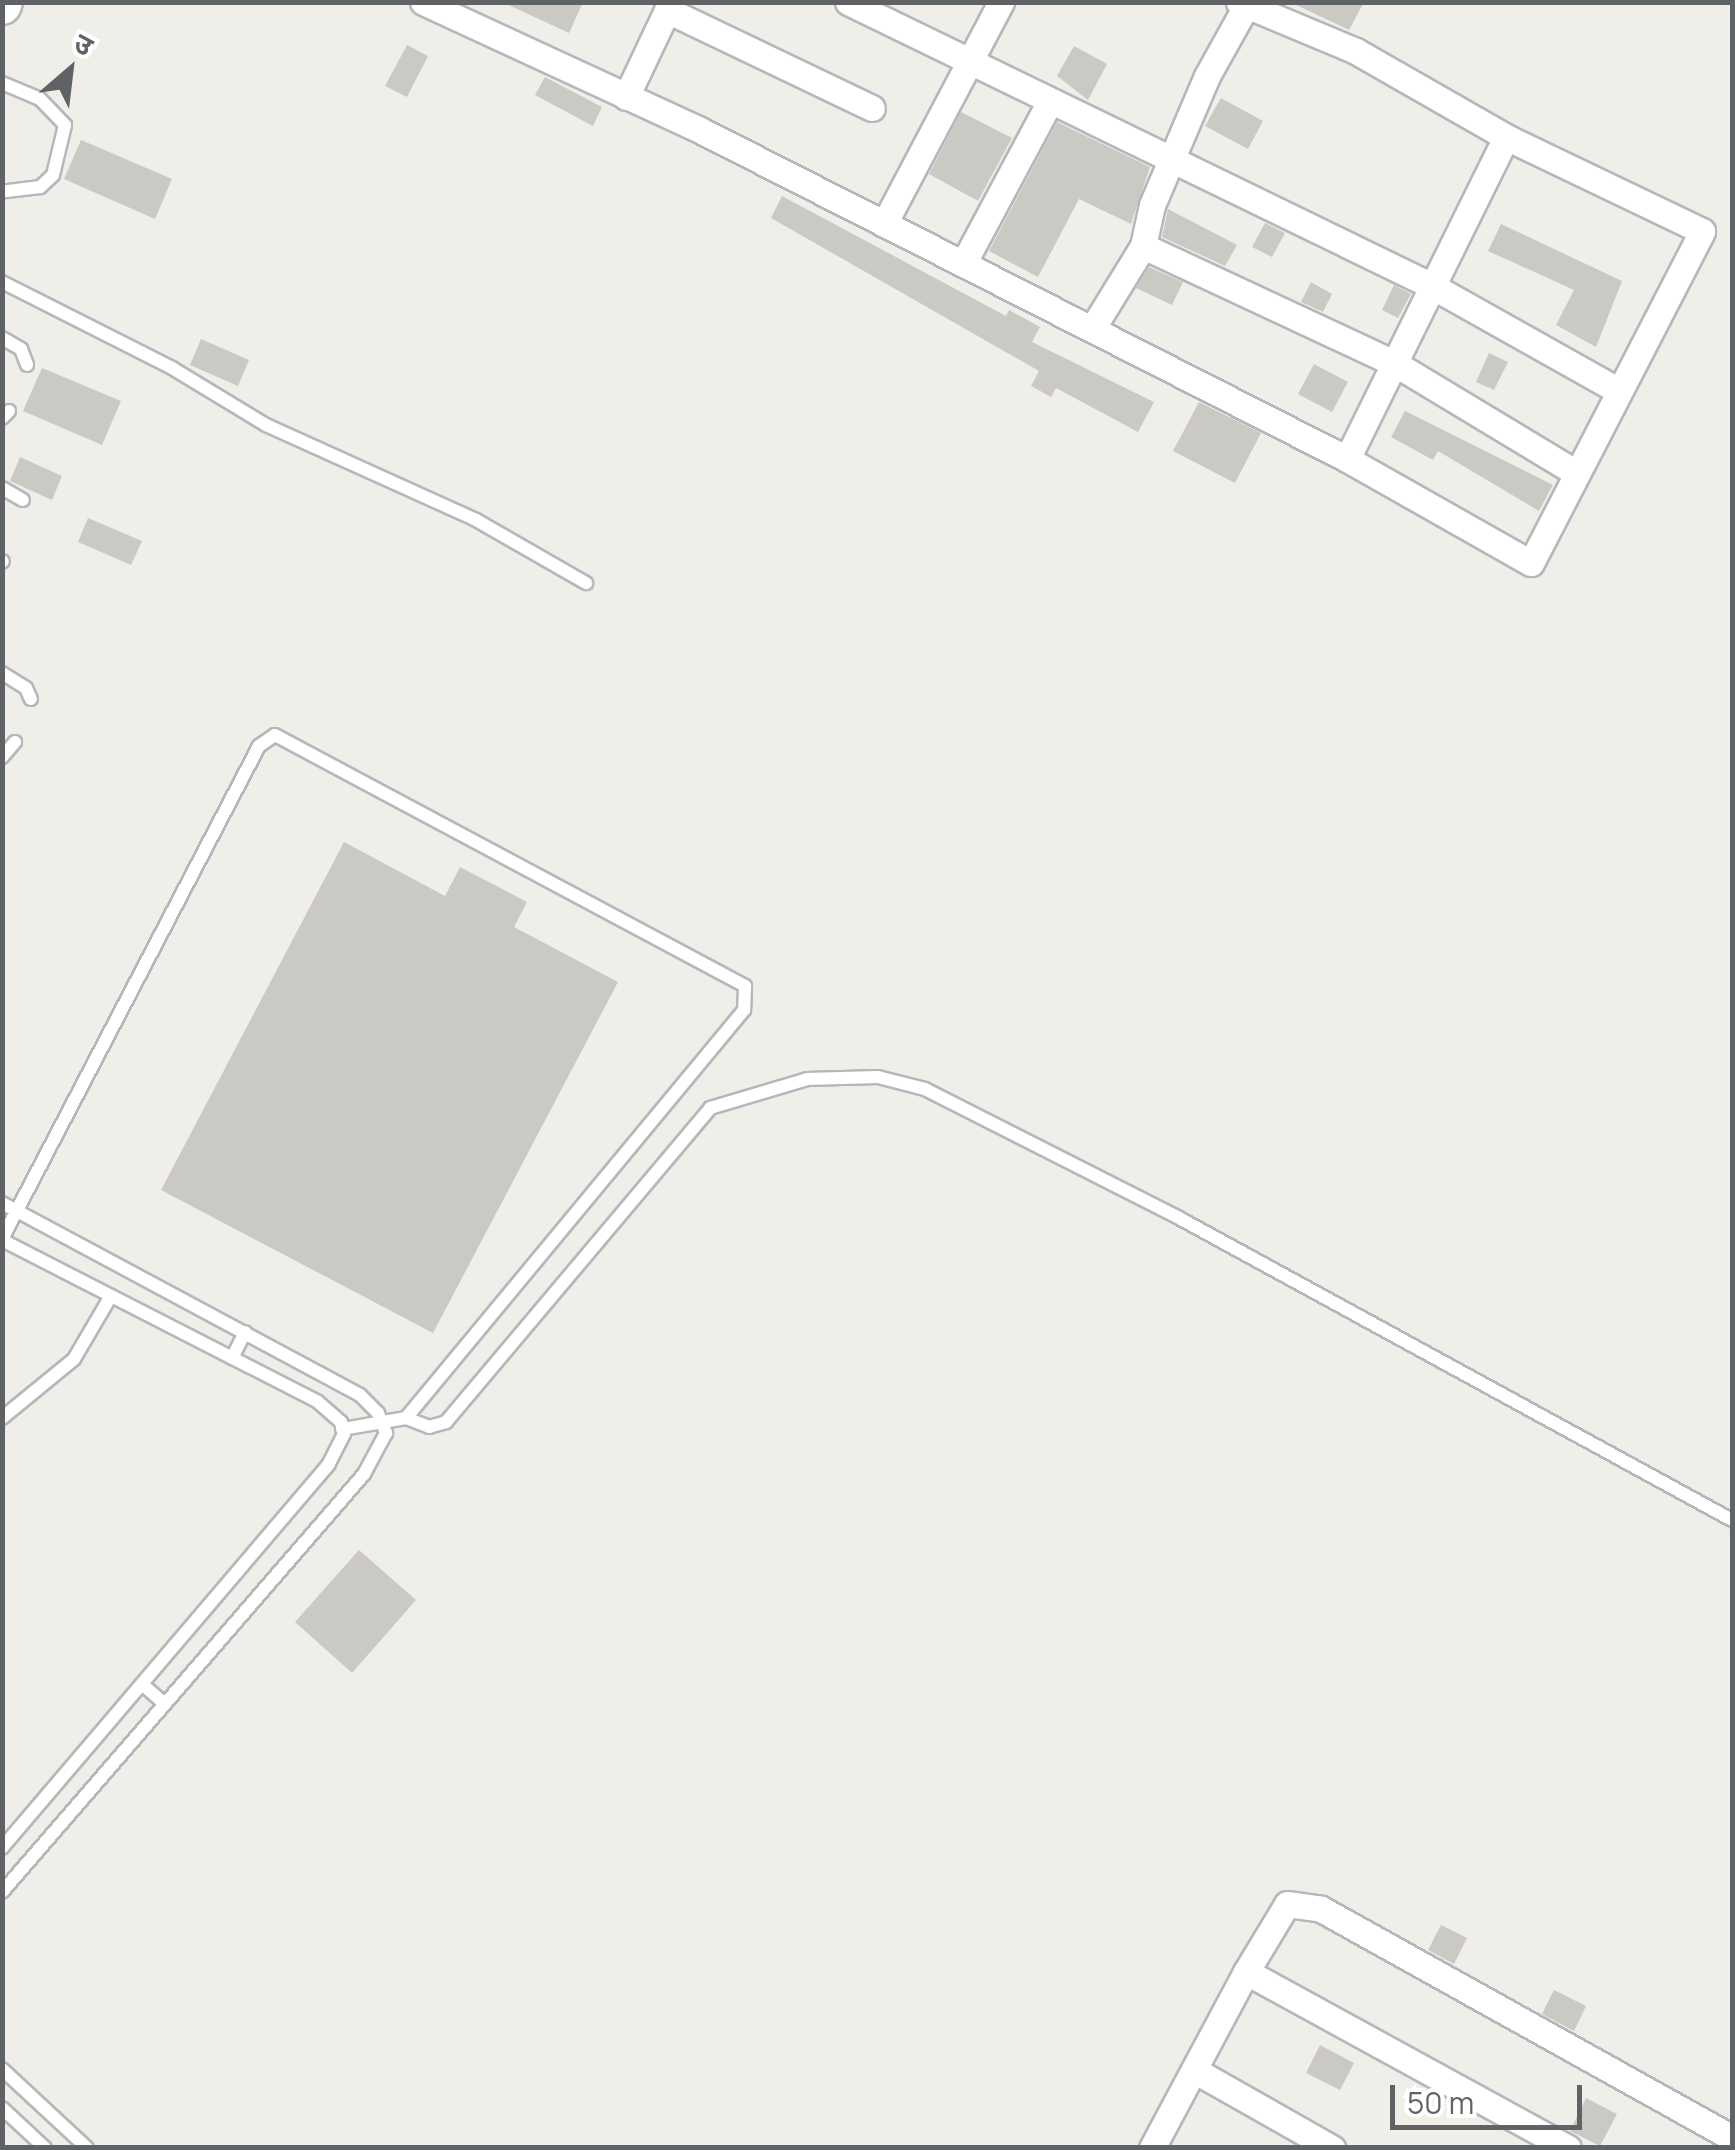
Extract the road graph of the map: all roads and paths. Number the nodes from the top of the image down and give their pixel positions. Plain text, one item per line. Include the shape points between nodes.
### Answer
1 (423, 2) edge
2 (848, 2) edge
3 (1001, 2) edge
4 (1243, 4) edge
5 (669, 6) edge
6 (970, 64) junction
7 (2, 83) edge
8 (626, 97) junction
9 (1049, 103) junction
10 (872, 108) dead end
11 (1506, 137) junction
12 (1172, 159) junction
13 (2, 192) edge
14 (884, 224) junction
15 (1144, 246) junction
16 (963, 264) junction
17 (2, 282) edge
18 (1432, 286) junction
19 (1092, 330) junction
20 (2, 338) edge
21 (1394, 363) junction
22 (28, 365) dead end
23 (1619, 391) junction
24 (1347, 459) junction
25 (1576, 474) junction
26 (2, 488) edge
27 (23, 500) dead end
28 (586, 583) dead end
29 (2, 673) edge
30 (30, 699) dead end
31 (15, 742) dead end
32 (2, 757) edge
33 (2, 1203) edge
34 (18, 1211) junction
35 (2, 1239) edge
36 (111, 1296) junction
37 (245, 1332) junction
38 (232, 1358) junction
39 (2, 1418) edge
40 (406, 1418) junction
41 (385, 1425) junction
42 (342, 1429) junction
43 (1732, 1520) edge
44 (142, 1684) junction
45 (165, 1704) junction
46 (2, 1848) edge
47 (2, 1892) edge
48 (1246, 1972) junction
49 (2, 2068) edge
50 (1194, 2070) junction
51 (2, 2108) edge
52 (1732, 2138) edge
53 (45, 2148) edge
54 (87, 2148) edge
55 (1152, 2148) edge
56 (1332, 2148) edge
57 (1568, 2148) edge

1 - 8 street
2 - 6 street
3 - 6 street
4 - 11 street via 1356,51
4 - 12 street
5 - 8 street
5 - 10 street
6 - 9 street
6 - 14 street
7 - 13 lane via 40,99 65,125 53,175 40,187
8 - 14 street
9 - 12 street
9 - 16 street
11 - 18 street
11 - 23 street via 1702,230
12 - 15 street
12 - 18 street
14 - 16 street
15 - 19 street
15 - 21 street
16 - 19 street
17 - 28 lane via 172,368 266,426 476,520
18 - 21 street
18 - 23 street
19 - 24 street
20 - 22 lane via 21,349
21 - 24 street
21 - 25 street
23 - 25 street
24 - 25 street via 1531,562
26 - 27 lane
29 - 30 lane via 26,688
31 - 32 lane
33 - 34 lane
34 - 35 lane
34 - 37 lane
34 - 40 lane via 258,746 275,735 735,977 748,996 744,1010
35 - 36 lane
36 - 38 lane
36 - 39 lane via 74,1359
37 - 38 lane
37 - 41 lane via 360,1395
38 - 42 lane via 318,1402
40 - 41 lane
40 - 43 lane via 429,1427 446,1422 710,1108 807,1079 878,1077 925,1089 1179,1218
41 - 42 lane
41 - 45 lane via 372,1464
42 - 44 lane via 340,1448 328,1464
44 - 45 lane
44 - 46 lane
45 - 47 lane
48 - 50 street
48 - 52 street via 1287,1904 1304,1902
48 - 57 street
49 - 54 lane
50 - 55 street
50 - 56 street
51 - 53 lane

